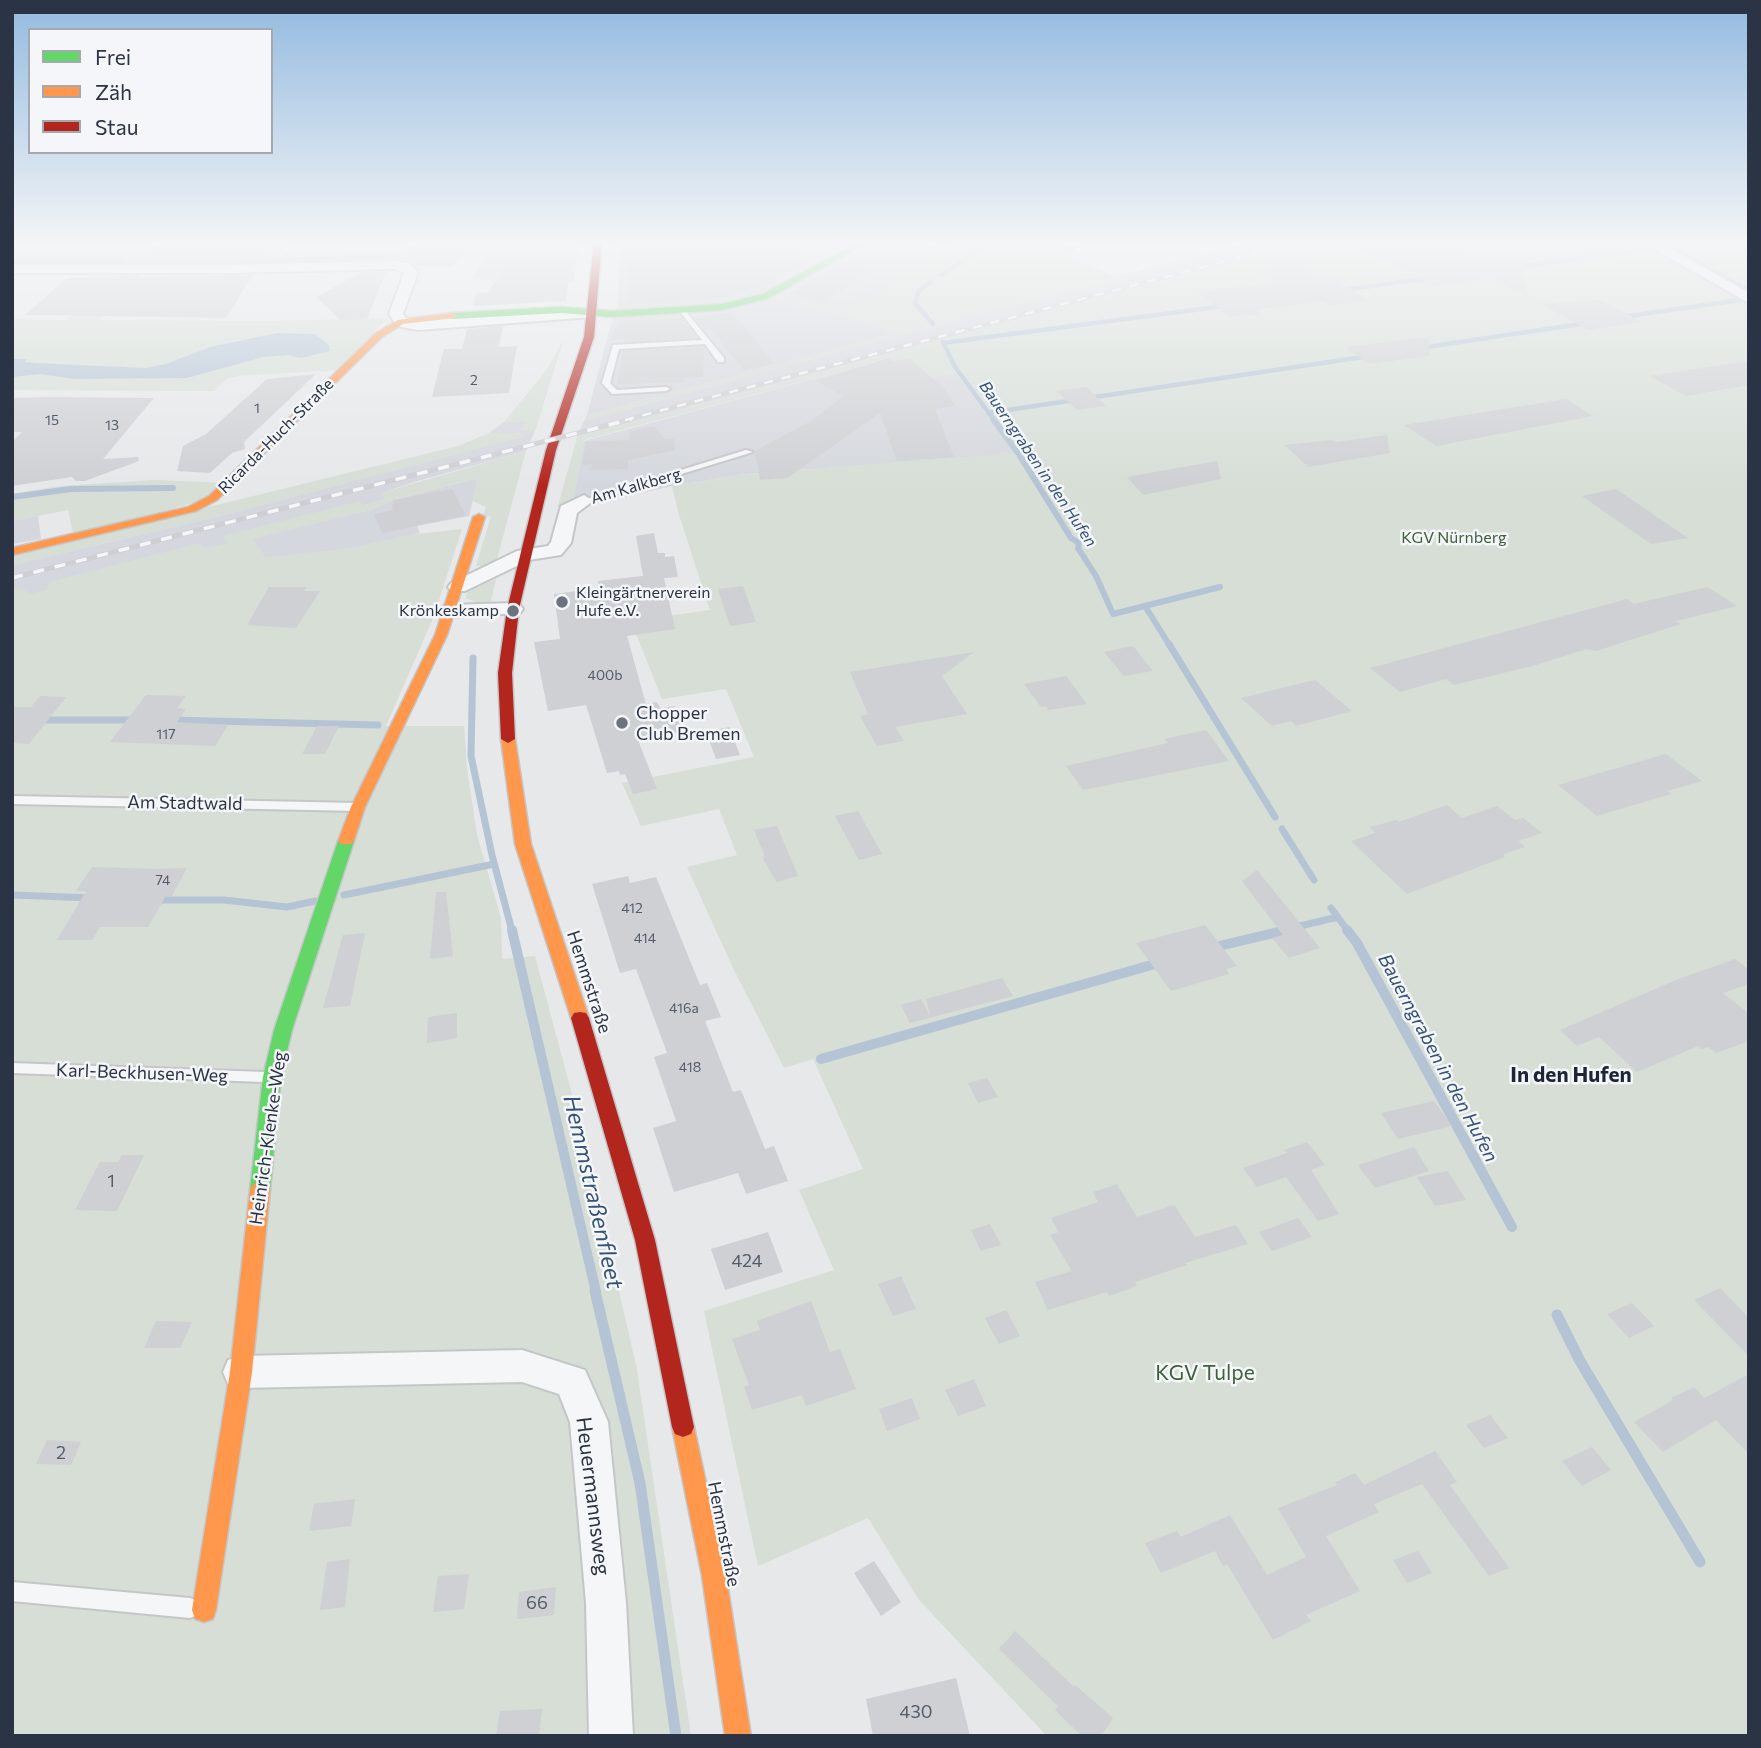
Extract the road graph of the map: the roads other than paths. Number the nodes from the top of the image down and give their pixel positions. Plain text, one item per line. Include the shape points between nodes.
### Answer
1 (400, 323) edge
2 (591, 323) edge
3 (692, 323) edge
4 (707, 342) junction
5 (721, 360) dead end
6 (666, 389) dead end
7 (749, 452) dead end
8 (584, 500) joint
9 (479, 517) dead end
10 (12, 552) edge
11 (524, 555) junction
12 (458, 587) junction
13 (513, 609) junction
14 (449, 611) junction
15 (12, 800) edge
16 (358, 807) junction
17 (12, 1068) edge
18 (272, 1077) junction
19 (241, 1372) junction
20 (12, 1591) edge
21 (204, 1610) joint
22 (611, 1736) edge
23 (738, 1736) edge

1 - 10 street, Ricarda-Huch-Straße via 371,342 214,498 192,509
2 - 11 street, Hemmstraße
3 - 4 lane
4 - 5 lane
4 - 6 lane via 616,347 606,383 615,392
7 - 8 lane, Am Kalkberg
8 - 11 street, Am Kalkberg via 568,510 561,543 554,551
9 - 12 street, Heinrich-Klenke-Weg
11 - 12 street
11 - 13 street, Hemmstraße
12 - 14 street, Heinrich-Klenke-Weg
13 - 14 street
13 - 23 street, Hemmstraße via 505,673 506,724 523,844 574,996 645,1240 714,1576
14 - 16 street, Heinrich-Klenke-Weg
15 - 16 lane, Am Stadtwald
16 - 18 street, Heinrich-Klenke-Weg
17 - 18 lane, Karl-Beckhusen-Weg
18 - 19 street, Heinrich-Klenke-Weg
19 - 21 street, Heinrich-Klenke-Weg
19 - 22 street, Heuermannsweg via 522,1366 572,1382 589,1422 606,1603
20 - 21 lane

